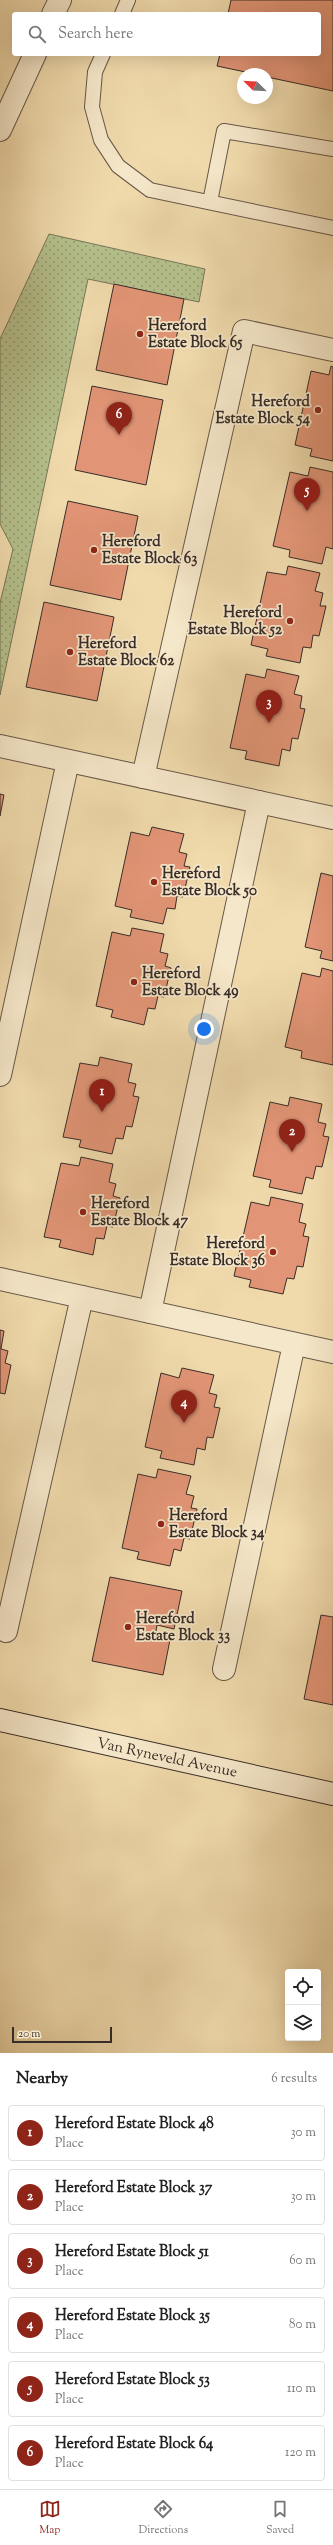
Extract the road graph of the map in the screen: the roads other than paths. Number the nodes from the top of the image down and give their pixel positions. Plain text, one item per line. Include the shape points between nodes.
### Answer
1 (60, 0) edge
2 (128, 0) edge
3 (54, 12) edge
4 (123, 12) edge
5 (34, 56) edge
6 (102, 56) edge
7 (0, 130) edge
8 (333, 149) edge
9 (210, 202) junction
10 (333, 228) edge
11 (333, 350) edge
12 (0, 746) edge
13 (68, 761) junction
14 (143, 777) junction
15 (259, 802) junction
16 (333, 818) edge
17 (0, 1075) edge
18 (0, 1279) edge
19 (82, 1297) junction
20 (150, 1312) junction
21 (294, 1344) junction
22 (333, 1352) edge
23 (6, 1630) dead end
24 (224, 1670) dead end
25 (0, 1720) edge
26 (333, 1794) edge

1 - 3 street
2 - 4 lane
5 - 7 street
6 - 9 lane via 95,72 92,107 101,140 118,166 150,190
8 - 9 lane via 224,131
9 - 10 lane
11 - 14 street via 244,331
12 - 13 street
13 - 14 street
13 - 17 street
14 - 15 street
15 - 16 street
15 - 20 street
18 - 19 street
19 - 20 street
19 - 23 street
20 - 21 street
21 - 22 street
21 - 24 street
25 - 26 street, Van Ryneveld Avenue

